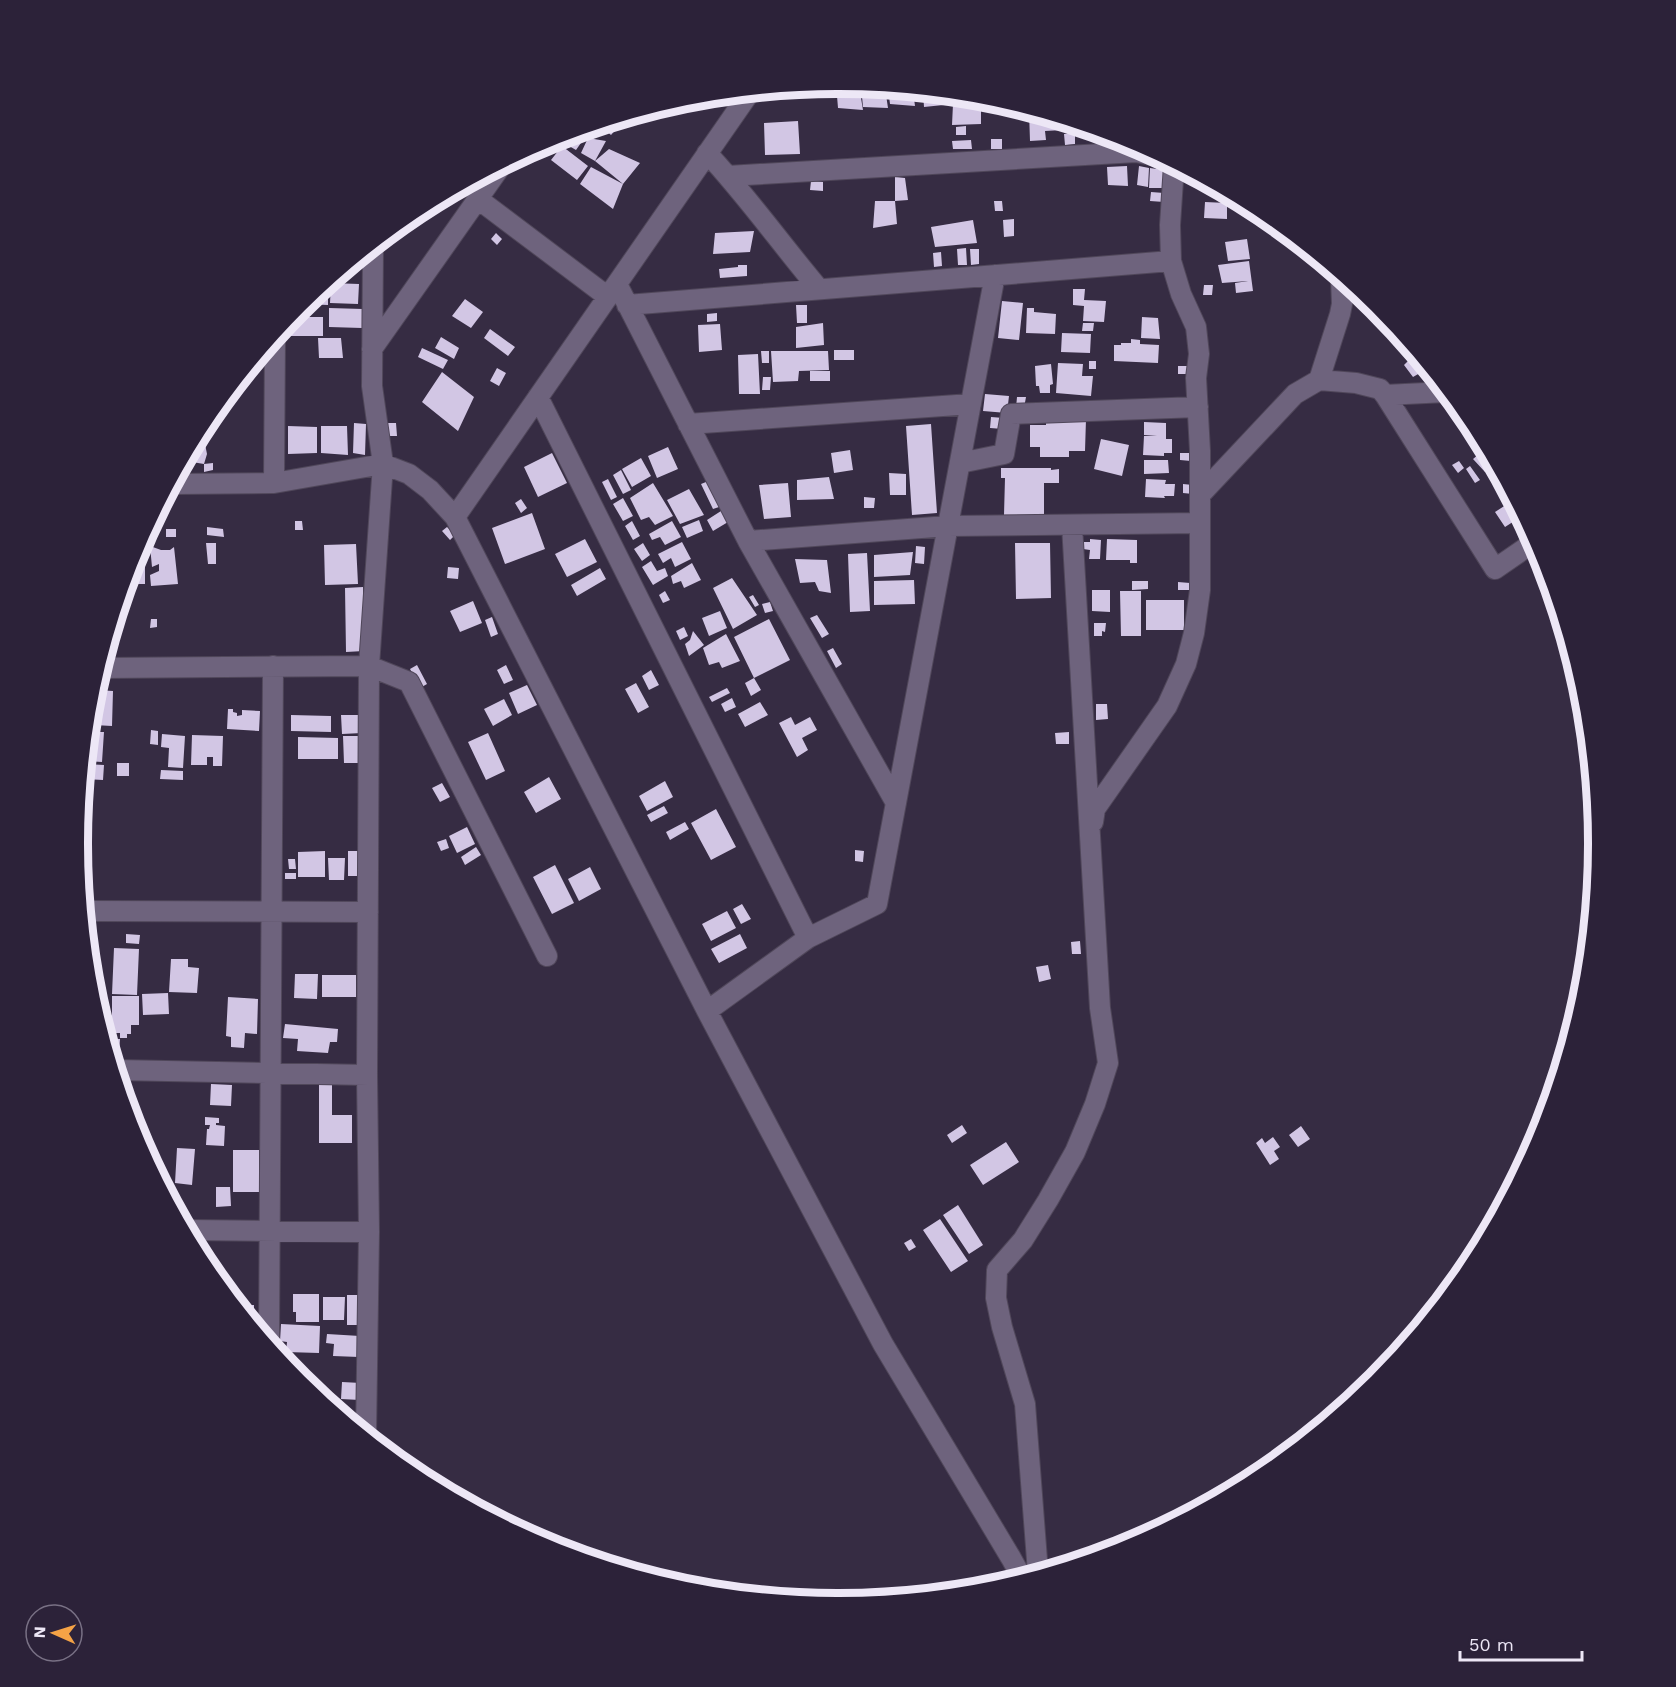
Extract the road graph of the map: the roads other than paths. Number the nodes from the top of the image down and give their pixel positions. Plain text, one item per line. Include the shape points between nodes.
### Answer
1 (745, 100) edge
2 (1128, 152) edge
3 (707, 153) junction
4 (1173, 173) edge
5 (728, 176) junction
6 (492, 179) edge
7 (478, 198) junction
8 (373, 256) edge
9 (1170, 261) junction
10 (996, 275) junction
11 (819, 289) junction
12 (1341, 289) edge
13 (612, 290) junction
14 (627, 305) junction
15 (275, 348) edge
16 (372, 349) junction
17 (1319, 380) junction
18 (1437, 392) edge
19 (1385, 395) junction
20 (538, 397) junction
21 (971, 404) junction
22 (1198, 407) junction
23 (688, 424) junction
24 (960, 463) junction
25 (383, 464) junction
26 (273, 483) junction
27 (181, 484) edge
28 (1200, 495) junction
29 (455, 517) junction
30 (1200, 524) junction
31 (1072, 525) junction
32 (948, 526) junction
33 (748, 541) junction
34 (1526, 548) edge
35 (273, 666) junction
36 (369, 666) junction
37 (110, 668) edge
38 (896, 803) junction
39 (1090, 837) junction
40 (92, 911) edge
41 (272, 912) junction
42 (368, 912) junction
43 (807, 938) junction
44 (547, 956) dead end
45 (707, 1011) junction
46 (124, 1070) edge
47 (271, 1073) junction
48 (367, 1075) junction
49 (196, 1230) edge
50 (270, 1231) junction
51 (369, 1232) junction
52 (269, 1332) edge
53 (366, 1425) edge
54 (1037, 1565) edge
55 (1018, 1571) edge

1 - 3 street
2 - 5 street
3 - 5 street
3 - 13 street
4 - 9 street
5 - 11 street
6 - 7 street
7 - 13 street
7 - 16 street
8 - 16 street
9 - 10 street
9 - 22 street via 1196,327
10 - 11 street
10 - 21 street
11 - 14 street
12 - 17 street via 1340,314
13 - 14 street
13 - 20 street
14 - 23 street
15 - 26 street
16 - 25 street via 372,386
17 - 19 street via 1356,382 1380,389
17 - 28 street via 1294,394
18 - 19 street
19 - 34 street via 1495,569
20 - 29 street
20 - 43 street
21 - 23 street
21 - 24 street
22 - 24 street via 1011,414 1004,454
22 - 28 street
23 - 33 street
24 - 32 street
25 - 26 street
25 - 29 street via 409,474
25 - 36 street
26 - 27 street
28 - 30 street
29 - 45 street
30 - 31 street
30 - 39 street via 1200,590 1186,664 1167,706 1095,808
31 - 32 street
31 - 39 street
32 - 33 street
32 - 38 street
33 - 38 street
35 - 36 street
35 - 37 street
35 - 41 street
36 - 42 street
36 - 44 street via 409,681
38 - 43 street via 877,904
39 - 54 street via 1100,1008 1108,1062 1075,1152 1023,1240 997,1270 996,1298 1002,1327 1025,1404
40 - 41 street
41 - 42 street
41 - 47 street
42 - 48 street
43 - 45 street
45 - 55 street via 883,1344
46 - 47 street
47 - 48 street
47 - 50 street
48 - 51 street
49 - 50 street
50 - 51 street
50 - 52 street
51 - 53 street

